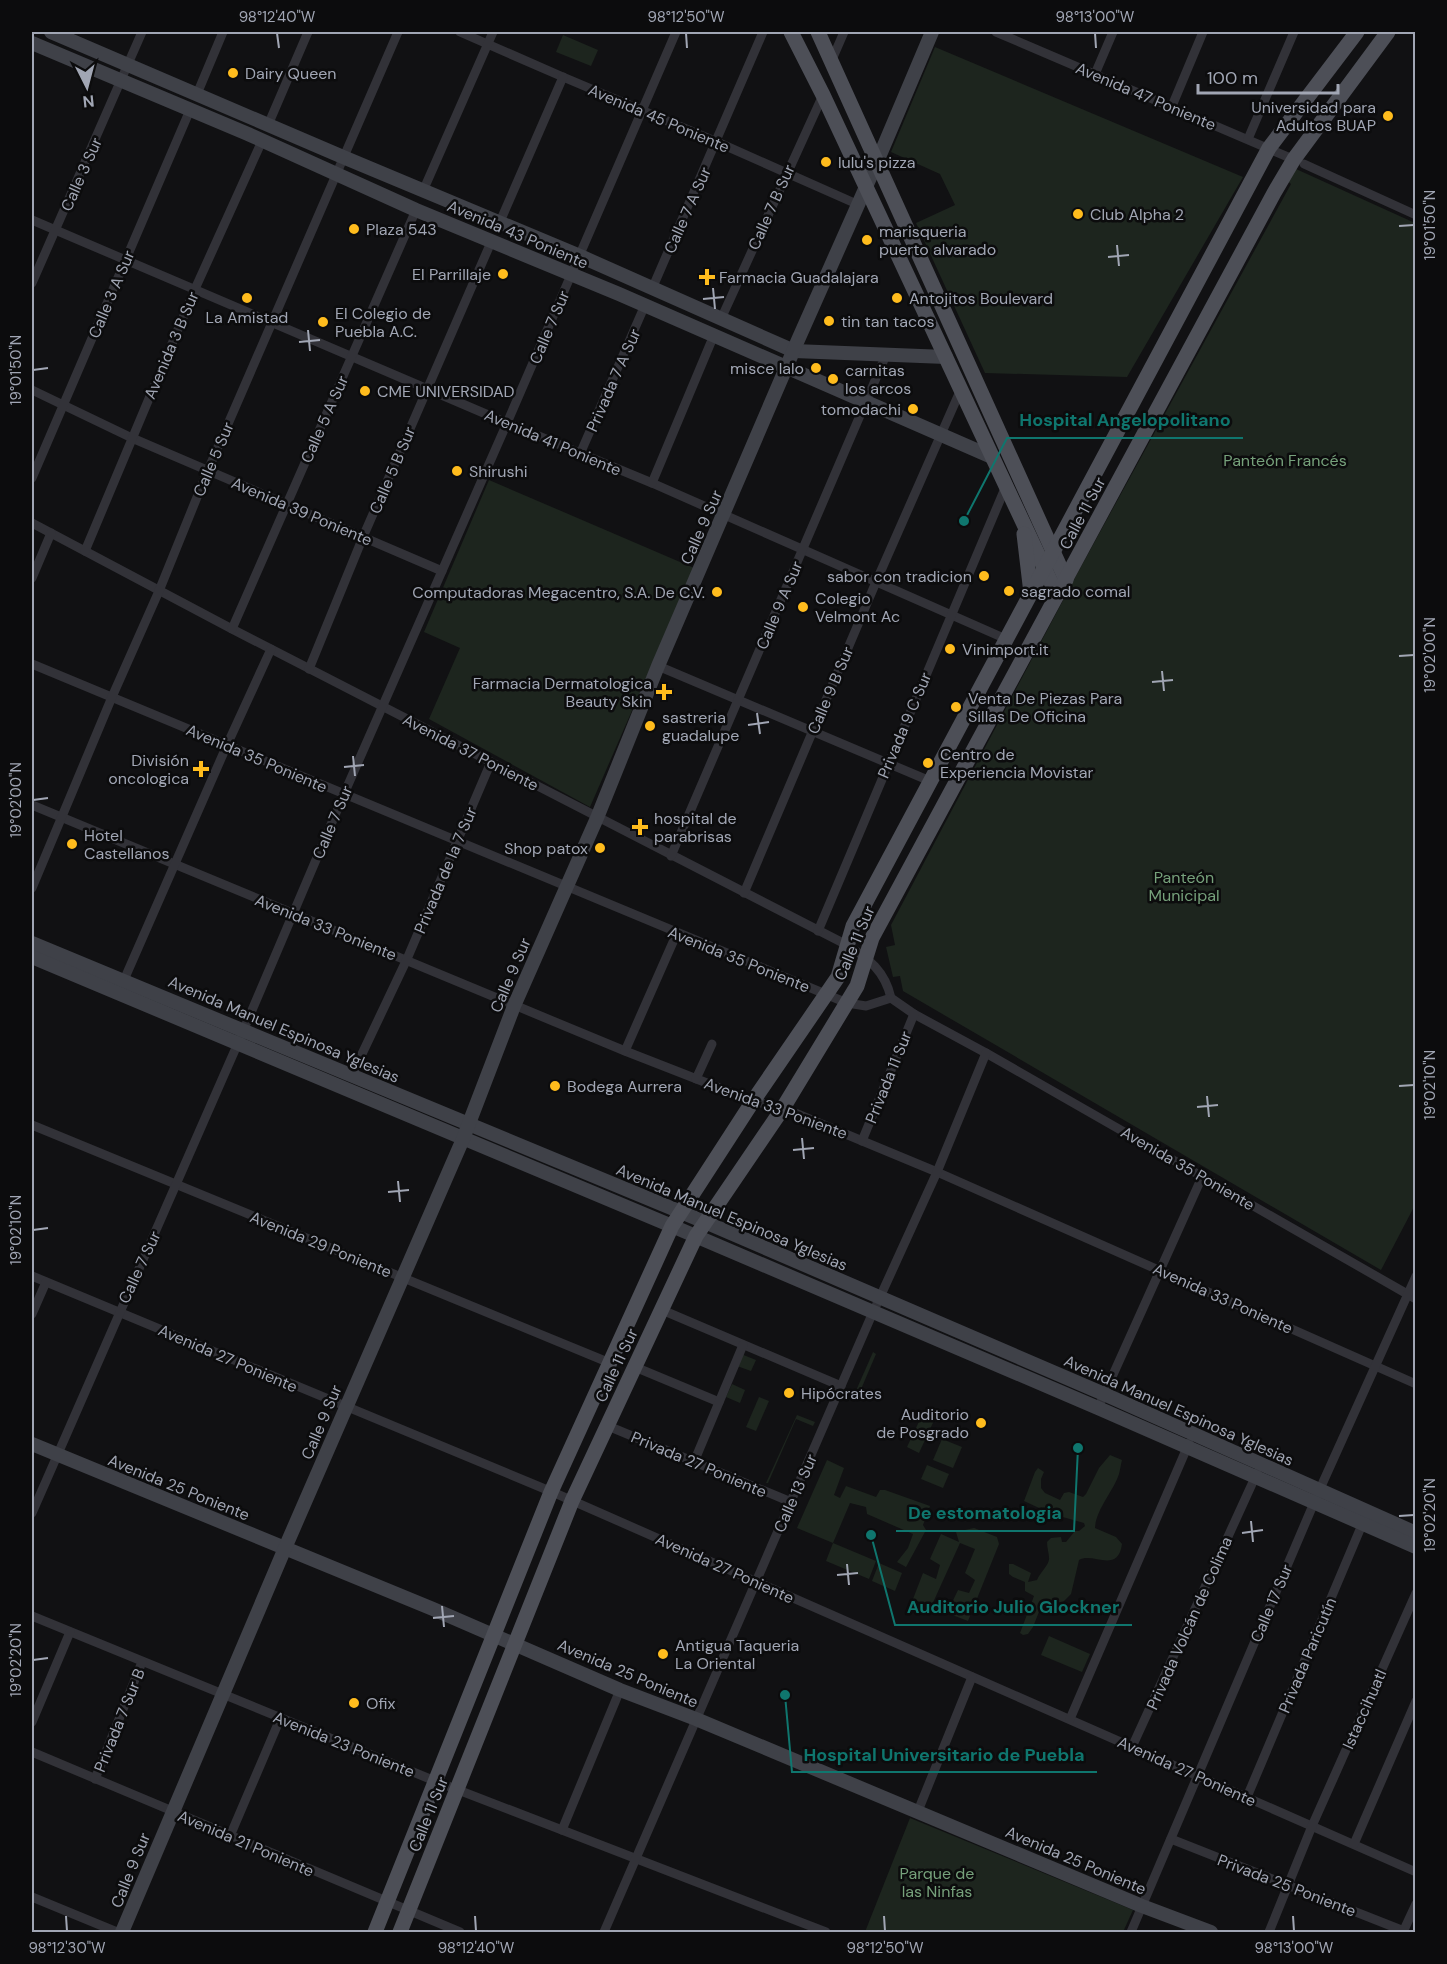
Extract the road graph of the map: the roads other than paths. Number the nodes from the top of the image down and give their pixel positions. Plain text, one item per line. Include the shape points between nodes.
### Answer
1 (51, 32) edge
2 (142, 32) edge
3 (223, 32) edge
4 (308, 32) edge
5 (398, 32) edge
6 (459, 32) edge
7 (493, 32) edge
8 (676, 32) edge
9 (763, 32) edge
10 (790, 32) edge
11 (818, 32) edge
12 (844, 32) edge
13 (932, 32) edge
14 (996, 32) edge
15 (1024, 32) edge
16 (1113, 32) edge
17 (1203, 32) edge
18 (1294, 32) edge
19 (1357, 32) edge
20 (1389, 32) edge
21 (1020, 42) junction
22 (32, 44) edge
23 (488, 44) junction
24 (831, 62) junction
25 (128, 64) junction
26 (1095, 74) junction
27 (563, 77) junction
28 (121, 82) junction
29 (196, 94) junction
30 (822, 94) junction
31 (1172, 106) junction
32 (190, 110) junction
33 (642, 111) junction
34 (268, 125) junction
35 (1248, 139) junction
36 (262, 141) junction
37 (717, 142) junction
38 (1269, 148) junction
39 (343, 157) junction
40 (1298, 161) junction
41 (878, 162) junction
42 (787, 172) junction
43 (336, 173) junction
44 (866, 188) junction
45 (423, 191) junction
46 (859, 205) junction
47 (416, 210) junction
48 (1416, 214) edge
49 (32, 220) edge
50 (499, 224) junction
51 (56, 231) junction
52 (492, 240) junction
53 (579, 256) junction
54 (125, 260) junction
55 (571, 274) junction
56 (32, 283) edge
57 (195, 289) junction
58 (652, 289) junction
59 (645, 306) junction
60 (721, 320) junction
61 (272, 322) junction
62 (714, 335) junction
63 (794, 351) junction
64 (886, 355) junction
65 (352, 356) junction
66 (946, 357) junction
67 (787, 368) junction
68 (427, 388) junction
69 (32, 390) edge
70 (961, 390) junction
71 (866, 403) junction
72 (63, 405) junction
73 (507, 423) junction
74 (941, 435) junction
75 (132, 438) junction
76 (580, 454) junction
77 (992, 457) junction
78 (208, 470) junction
79 (32, 478) edge
80 (652, 483) junction
81 (1006, 486) junction
82 (287, 504) junction
83 (724, 515) junction
84 (1023, 522) junction
85 (32, 523) edge
86 (51, 533) junction
87 (363, 537) junction
88 (802, 550) junction
89 (1053, 551) junction
90 (85, 552) junction
91 (1044, 568) junction
92 (442, 571) junction
93 (32, 578) edge
94 (1066, 580) junction
95 (876, 582) junction
96 (159, 591) junction
97 (1031, 593) junction
98 (1057, 596) junction
99 (951, 615) junction
100 (232, 629) junction
101 (1006, 639) junction
102 (271, 649) junction
103 (32, 663) edge
104 (658, 666) junction
105 (309, 669) junction
106 (112, 698) junction
107 (738, 700) junction
108 (383, 706) junction
109 (813, 731) junction
110 (227, 745) junction
111 (491, 762) junction
112 (888, 763) junction
113 (930, 781) junction
114 (344, 794) junction
115 (32, 805) edge
116 (61, 817) junction
117 (597, 818) junction
118 (458, 840) junction
119 (671, 856) junction
120 (174, 865) junction
121 (566, 886) junction
122 (32, 888) edge
123 (744, 893) junction
124 (293, 914) junction
125 (818, 931) junction
126 (677, 933) junction
127 (32, 943) edge
128 (847, 945) junction
129 (32, 957) edge
130 (867, 957) junction
131 (407, 959) junction
132 (124, 980) junction
133 (820, 992) junction
134 (891, 998) junction
135 (847, 1003) junction
136 (514, 1006) junction
137 (914, 1014) junction
138 (241, 1037) junction
139 (712, 1044) dead end
140 (625, 1051) junction
141 (986, 1053) junction
142 (352, 1075) junction
143 (696, 1079) junction
144 (753, 1101) junction
145 (783, 1108) junction
146 (469, 1124) junction
147 (32, 1125) edge
148 (463, 1138) junction
149 (862, 1141) junction
150 (937, 1172) junction
151 (1202, 1177) junction
152 (177, 1184) junction
153 (681, 1212) junction
154 (705, 1222) junction
155 (672, 1226) junction
156 (696, 1236) junction
157 (1159, 1270) junction
158 (32, 1276) edge
159 (1416, 1276) edge
160 (402, 1277) junction
161 (46, 1282) junction
162 (1406, 1294) junction
163 (879, 1298) junction
164 (1416, 1299) edge
165 (662, 1310) junction
166 (118, 1312) junction
167 (873, 1313) junction
168 (32, 1314) edge
169 (743, 1345) junction
170 (610, 1363) junction
171 (1374, 1366) junction
172 (635, 1367) junction
173 (1416, 1384) edge
174 (841, 1386) junction
175 (1104, 1394) junction
176 (719, 1402) junction
177 (345, 1407) junction
178 (1098, 1408) junction
179 (608, 1426) junction
180 (1190, 1441) junction
181 (32, 1444) edge
182 (57, 1454) junction
183 (694, 1462) junction
184 (1258, 1472) junction
185 (551, 1492) junction
186 (1316, 1497) junction
187 (572, 1501) junction
188 (790, 1502) junction
189 (32, 1513) edge
190 (1365, 1518) junction
191 (1416, 1533) edge
192 (1416, 1547) edge
193 (285, 1548) junction
194 (756, 1582) junction
195 (1416, 1593) edge
196 (32, 1616) edge
197 (70, 1632) junction
198 (494, 1634) junction
199 (516, 1643) junction
200 (142, 1662) junction
201 (972, 1677) junction
202 (620, 1690) junction
203 (222, 1694) junction
204 (1416, 1701) edge
205 (280, 1719) junction
206 (696, 1719) junction
207 (1070, 1719) junction
208 (32, 1722) edge
209 (1132, 1747) junction
210 (32, 1752) edge
211 (1198, 1776) junction
212 (95, 1779) junction
213 (435, 1781) junction
214 (457, 1790) junction
215 (1247, 1797) junction
216 (172, 1811) junction
217 (918, 1811) junction
218 (1312, 1826) junction
219 (562, 1830) junction
220 (230, 1836) junction
221 (1171, 1839) junction
222 (1354, 1844) junction
223 (635, 1859) junction
224 (1415, 1872) edge
225 (1288, 1885) junction
226 (32, 1897) edge
227 (387, 1902) junction
228 (1416, 1904) edge
229 (1142, 1906) junction
230 (409, 1912) junction
231 (117, 1932) edge
232 (122, 1932) edge
233 (375, 1932) edge
234 (400, 1932) edge
235 (460, 1932) edge
236 (604, 1932) edge
237 (826, 1932) edge
238 (1131, 1932) edge
239 (1211, 1932) edge
240 (1269, 1932) edge
241 (1404, 1932) edge

1 - 25 main road, Avenida 43 Poniente
2 - 25 street, Calle 3 Sur
3 - 29 street
4 - 34 street
5 - 39 street, Calle 5 Sur
6 - 23 street, Avenida 45 Poniente
7 - 23 street
8 - 33 street, Calle 7 Sur
9 - 37 street, Calle 7 A Sur
10 - 30 main road
11 - 24 main road
12 - 24 street
13 - 41 main road, Calle 9 Sur
14 - 21 street, Avenida 47 Poniente
15 - 21 street
16 - 26 street
17 - 31 street
18 - 35 street
19 - 38 main road, Calle 11 Sur
20 - 40 main road, Calle 11 Sur
21 - 26 street, Avenida 47 Poniente
22 - 28 main road, Avenida 43 Poniente
23 - 27 street, Avenida 45 Poniente
23 - 45 street
24 - 41 main road
25 - 28 street, Calle 3 Sur
25 - 29 main road, Avenida 43 Poniente
26 - 31 street, Avenida 47 Poniente
27 - 33 street, Avenida 45 Poniente
27 - 50 street
28 - 32 main road, Avenida 43 Poniente
28 - 51 street, Calle 3 Sur
29 - 34 main road, Avenida 43 Poniente
30 - 42 street, Calle 7 B Sur
30 - 44 main road
31 - 35 street, Avenida 47 Poniente
32 - 36 main road, Avenida 43 Poniente
32 - 54 street, Calle 3 A Sur
33 - 37 street, Avenida 45 Poniente
33 - 53 street, Calle 7 Sur
34 - 39 main road, Avenida 43 Poniente
35 - 38 street, Avenida 47 Poniente
36 - 43 main road, Avenida 43 Poniente
36 - 57 street, Avenida 3 B Sur
37 - 42 street, Avenida 45 Poniente
37 - 58 street, Calle 7 A Sur
38 - 40 street, Avenida 47 Poniente
38 - 89 main road, Calle 11 Sur
39 - 43 street, Calle 5 Sur
39 - 45 main road, Avenida 43 Poniente
40 - 48 street, Avenida 47 Poniente
40 - 94 main road, Calle 11 Sur
41 - 44 main road, Calle 9 Sur
41 - 89 main road
42 - 46 street, Avenida 45 Poniente
42 - 60 street, Calle 7 B Sur
43 - 47 main road, Avenida 43 Poniente
43 - 61 street, Calle 5 Sur
44 - 46 main road, Calle 9 Sur
44 - 66 main road
45 - 50 main road, Avenida 43 Poniente
46 - 63 main road, Calle 9 Sur
47 - 52 main road, Avenida 43 Poniente
47 - 65 street, Calle 5 A Sur
49 - 51 street, Avenida 41 Poniente
50 - 53 main road, Avenida 43 Poniente
51 - 54 street, Avenida 41 Poniente
51 - 56 street, Calle 3 Sur
52 - 55 main road, Avenida 43 Poniente
52 - 68 street, Calle 5 B Sur
53 - 55 street, Calle 7 Sur
53 - 58 main road, Avenida 43 Poniente
54 - 57 street, Avenida 41 Poniente
54 - 72 street, Calle 3 A Sur
55 - 59 main road, Avenida 43 Poniente
55 - 73 street, Calle 7 Sur
57 - 61 street, Avenida 41 Poniente
57 - 75 street, Avenida 3 B Sur
58 - 60 main road, Avenida 43 Poniente
59 - 62 main road, Avenida 43 Poniente
59 - 76 street, Privada 7 A Sur
60 - 63 main road, Avenida 43 Poniente
61 - 65 street, Avenida 41 Poniente
61 - 78 street, Calle 5 Sur
62 - 67 main road, Avenida 43 Poniente
62 - 80 street
63 - 64 main road, Avenida 43 Poniente
63 - 67 main road, Calle 9 Sur
64 - 66 main road, Avenida 43 Poniente
64 - 71 street, Calle 9 A Sur
65 - 68 street, Avenida 41 Poniente
65 - 82 street, Calle 5 A Sur
66 - 70 main road
67 - 71 main road, Avenida 43 Poniente
67 - 83 main road, Calle 9 Sur
68 - 73 street, Avenida 41 Poniente
68 - 87 street, Calle 5 B Sur
69 - 72 street, Avenida 39 Poniente
70 - 74 street, Calle 9 B Sur
70 - 77 main road
71 - 74 main road, Avenida 43 Poniente
71 - 88 street, Calle 9 A Sur
72 - 75 street, Avenida 39 Poniente
72 - 79 street, Calle 3 A Sur
73 - 76 street, Avenida 41 Poniente
73 - 92 street, Calle 7 Sur
74 - 77 main road, Avenida 43 Poniente
74 - 95 street, Calle 9 B Sur
75 - 78 street, Avenida 39 Poniente
75 - 90 street, Avenida 3 B Sur
76 - 80 street, Avenida 41 Poniente
77 - 81 main road
78 - 82 street, Avenida 39 Poniente
78 - 96 street, Calle 5 Sur
80 - 83 street, Avenida 41 Poniente
81 - 84 main road
81 - 99 street, Privada 9 C Sur
82 - 87 street, Avenida 39 Poniente
82 - 100 street, Calle 5 A Sur
83 - 88 street, Avenida 41 Poniente
83 - 104 main road, Calle 9 Sur
84 - 91 main road
84 - 97 main road
85 - 86 street, Avenida 37 Poniente
86 - 90 street, Avenida 37 Poniente
86 - 93 street
87 - 92 street, Avenida 39 Poniente
87 - 105 street, Calle 5 B Sur
88 - 95 street, Avenida 41 Poniente
88 - 107 street, Calle 9 A Sur
89 - 91 main road, Calle 11 Sur
89 - 94 main road
90 - 96 street, Avenida 37 Poniente
91 - 97 main road, Calle 11 Sur
91 - 98 main road
92 - 108 street, Calle 7 Sur
94 - 98 main road, Calle 11 Sur
95 - 99 street, Avenida 41 Poniente
95 - 109 street, Calle 9 B Sur
96 - 100 street, Avenida 37 Poniente
96 - 106 street, Calle 5 Sur
97 - 101 main road, Calle 11 Sur
98 - 130 main road, Calle 11 Sur via 872,938
99 - 101 street, Avenida 41 Poniente
99 - 112 street, Privada 9 C Sur
100 - 102 street, Avenida 37 Poniente
101 - 113 main road, Calle 11 Sur
102 - 105 street, Avenida 37 Poniente
102 - 110 street
103 - 106 street, Avenida 35 Poniente
104 - 107 street
104 - 117 main road, Calle 9 Sur
105 - 108 street, Avenida 37 Poniente
106 - 110 street, Avenida 35 Poniente
106 - 116 street, Calle 5 Sur
107 - 109 street
107 - 119 street, Calle 9 A Sur
108 - 111 street, Avenida 37 Poniente
108 - 114 street, Calle 7 Sur
109 - 112 street
109 - 123 street, Calle 9 B Sur
110 - 114 street, Avenida 35 Poniente
110 - 120 street
111 - 117 street, Avenida 37 Poniente
111 - 118 street, Privada de la 7 Sur
112 - 113 street
112 - 125 street, Privada 9 C Sur
113 - 128 main road, Calle 11 Sur via 853,926
114 - 118 street, Avenida 35 Poniente
114 - 124 street, Calle 7 Sur
115 - 116 street, Avenida 33 Poniente
116 - 120 street, Avenida 33 Poniente
116 - 122 street, Calle 5 Sur
117 - 119 street, Avenida 37 Poniente
117 - 121 main road, Calle 9 Sur
118 - 121 street, Avenida 35 Poniente
118 - 131 street, Privada de la 7 Sur
119 - 123 street, Avenida 37 Poniente
120 - 124 street, Avenida 33 Poniente
120 - 132 street
121 - 126 street, Avenida 35 Poniente
121 - 136 main road, Calle 9 Sur
123 - 125 street, Avenida 37 Poniente
124 - 131 street, Avenida 33 Poniente
124 - 138 street, Calle 7 Sur
125 - 128 street, Avenida 37 Poniente
126 - 133 street, Avenida 35 Poniente
126 - 140 street
127 - 132 main road, Avenida Manuel Espinosa Yglesias
128 - 130 street, Avenida 37 Poniente
128 - 133 main road, Calle 11 Sur via 837,977
129 - 138 main road, Avenida Manuel Espinosa Yglesias
130 - 134 street, Avenida 37 Poniente via 885,978
130 - 135 main road, Calle 11 Sur
131 - 136 street, Avenida 33 Poniente
131 - 142 street, Privada de la 7 Sur
132 - 138 main road, Avenida Manuel Espinosa Yglesias
133 - 135 street, Avenida 35 Poniente
133 - 144 main road, Calle 11 Sur via 814,1013
134 - 135 street, Avenida 35 Poniente via 866,1006
134 - 137 street, Avenida 35 Poniente
135 - 145 main road, Calle 11 Sur
136 - 140 street, Avenida 33 Poniente
136 - 146 main road, Calle 9 Sur
137 - 141 street, Avenida 35 Poniente
137 - 149 street, Privada 11 Sur
138 - 142 main road, Avenida Manuel Espinosa Yglesias
138 - 148 main road, Avenida Manuel Espinosa Yglesias
138 - 152 street, Calle 7 Sur
139 - 143 street
140 - 143 street, Avenida 33 Poniente
141 - 150 street, Calle 13 Sur
141 - 151 street, Avenida 35 Poniente
142 - 146 main road, Avenida Manuel Espinosa Yglesias
143 - 144 street, Avenida 33 Poniente
144 - 145 street, Avenida 33 Poniente
144 - 153 main road, Calle 11 Sur
145 - 149 street, Avenida 33 Poniente
145 - 154 main road, Calle 11 Sur
146 - 148 main road, Calle 9 Sur
146 - 153 main road, Avenida Manuel Espinosa Yglesias
147 - 152 street, Avenida 29 Poniente
148 - 155 main road, Avenida Manuel Espinosa Yglesias
148 - 160 main road, Calle 9 Sur
149 - 150 street, Avenida 33 Poniente
150 - 157 street, Avenida 33 Poniente
150 - 163 street, Calle 13 Sur
151 - 157 street
151 - 162 street, Avenida 35 Poniente
152 - 160 street, Avenida 29 Poniente
152 - 166 street, Calle 7 Sur
153 - 154 main road, Avenida Manuel Espinosa Yglesias
153 - 155 main road, Calle 11 Sur
154 - 156 main road, Calle 11 Sur
154 - 163 main road, Avenida Manuel Espinosa Yglesias
155 - 156 main road, Avenida Manuel Espinosa Yglesias
155 - 170 main road, Calle 11 Sur
156 - 165 main road, Calle 11 Sur
156 - 167 main road, Avenida Manuel Espinosa Yglesias
157 - 171 street, Avenida 33 Poniente
157 - 175 street
158 - 161 street, Avenida 27 Poniente
159 - 162 street, Calle 17 Sur
160 - 170 street, Avenida 29 Poniente
160 - 177 main road, Calle 9 Sur
161 - 166 street, Avenida 27 Poniente
161 - 168 street
162 - 164 street, Avenida 35 Poniente
162 - 171 street, Calle 17 Sur
163 - 167 street, Calle 13 Sur
163 - 175 main road, Avenida Manuel Espinosa Yglesias
165 - 169 street
165 - 172 main road, Calle 11 Sur
166 - 177 street, Avenida 27 Poniente
166 - 182 street, Calle 7 Sur
167 - 174 street, Calle 13 Sur
167 - 178 main road, Avenida Manuel Espinosa Yglesias
169 - 174 street
169 - 176 street
170 - 185 main road, Calle 11 Sur
171 - 173 street, Avenida 33 Poniente
171 - 186 street, Calle 17 Sur
172 - 176 street
172 - 179 main road, Calle 11 Sur
174 - 188 street, Calle 13 Sur
175 - 178 street
175 - 180 main road, Avenida Manuel Espinosa Yglesias
176 - 183 street
177 - 185 street, Avenida 27 Poniente
177 - 193 main road, Calle 9 Sur
178 - 180 main road, Avenida Manuel Espinosa Yglesias
179 - 183 street, Privada 27 Poniente
179 - 187 main road, Calle 11 Sur
180 - 184 main road, Avenida Manuel Espinosa Yglesias
180 - 207 street
181 - 182 main road, Avenida 25 Poniente
182 - 189 street, Calle 7 Sur
182 - 193 main road, Avenida 25 Poniente
183 - 188 street, Privada 27 Poniente
184 - 186 main road, Avenida Manuel Espinosa Yglesias
184 - 209 street, Privada Volcán de Colima
185 - 187 street, Avenida 27 Poniente
185 - 198 main road, Calle 11 Sur
186 - 190 main road, Avenida Manuel Espinosa Yglesias
186 - 211 street, Calle 17 Sur
187 - 194 street, Avenida 27 Poniente
187 - 199 main road, Calle 11 Sur
188 - 194 street, Calle 13 Sur
190 - 191 main road, Avenida Manuel Espinosa Yglesias
190 - 192 main road, Avenida Manuel Espinosa Yglesias
190 - 215 street, Privada Paricutín
193 - 198 main road, Avenida 25 Poniente
193 - 203 main road, Calle 9 Sur
194 - 201 street, Avenida 27 Poniente
194 - 206 street, Calle 13 Sur
195 - 218 street, Istaccihuatl
196 - 197 street, Avenida 23 Poniente
197 - 200 street, Avenida 23 Poniente
197 - 208 street
198 - 199 main road, Avenida 25 Poniente
198 - 213 main road, Calle 11 Sur
199 - 202 main road, Avenida 25 Poniente
199 - 214 main road, Calle 11 Sur
200 - 203 street, Avenida 23 Poniente
200 - 212 street, Privada 7 Sur B
201 - 207 street, Avenida 27 Poniente
201 - 217 street
202 - 206 main road, Avenida 25 Poniente
202 - 219 street
203 - 205 street, Avenida 23 Poniente
203 - 216 main road, Calle 9 Sur
204 - 222 street
205 - 213 street, Avenida 23 Poniente
205 - 220 street
206 - 217 main road, Avenida 25 Poniente
206 - 223 street, Calle 13 Sur
207 - 209 street, Avenida 27 Poniente
209 - 211 street, Avenida 27 Poniente
210 - 212 street, Avenida 21 Poniente
211 - 215 street, Avenida 27 Poniente
211 - 221 street, Calle 17 Sur
212 - 216 street, Avenida 21 Poniente
213 - 214 street, Avenida 23 Poniente
213 - 227 main road, Calle 11 Sur
214 - 219 street, Avenida 23 Poniente
214 - 230 main road, Calle 11 Sur
215 - 218 street, Avenida 27 Poniente
216 - 220 street, Avenida 21 Poniente
216 - 232 main road, Calle 9 Sur
217 - 229 main road, Avenida 25 Poniente
218 - 222 street, Avenida 27 Poniente
218 - 225 street, Istaccihuatl
219 - 223 street, Avenida 23 Poniente
220 - 227 street, Avenida 21 Poniente
221 - 225 street, Privada 25 Poniente
221 - 229 street, Calle 17 Sur
222 - 224 street, Avenida 27 Poniente
223 - 236 street, Calle 13 Sur
223 - 237 street, Avenida 23 Poniente
225 - 240 street, Istaccihuatl
225 - 241 street, Privada 25 Poniente
226 - 231 street
227 - 230 street, Avenida 21 Poniente
227 - 233 main road, Calle 11 Sur
228 - 241 street
229 - 238 street, Calle 17 Sur
229 - 239 main road, Avenida 25 Poniente
230 - 234 main road, Calle 11 Sur
230 - 235 street, Avenida 21 Poniente

